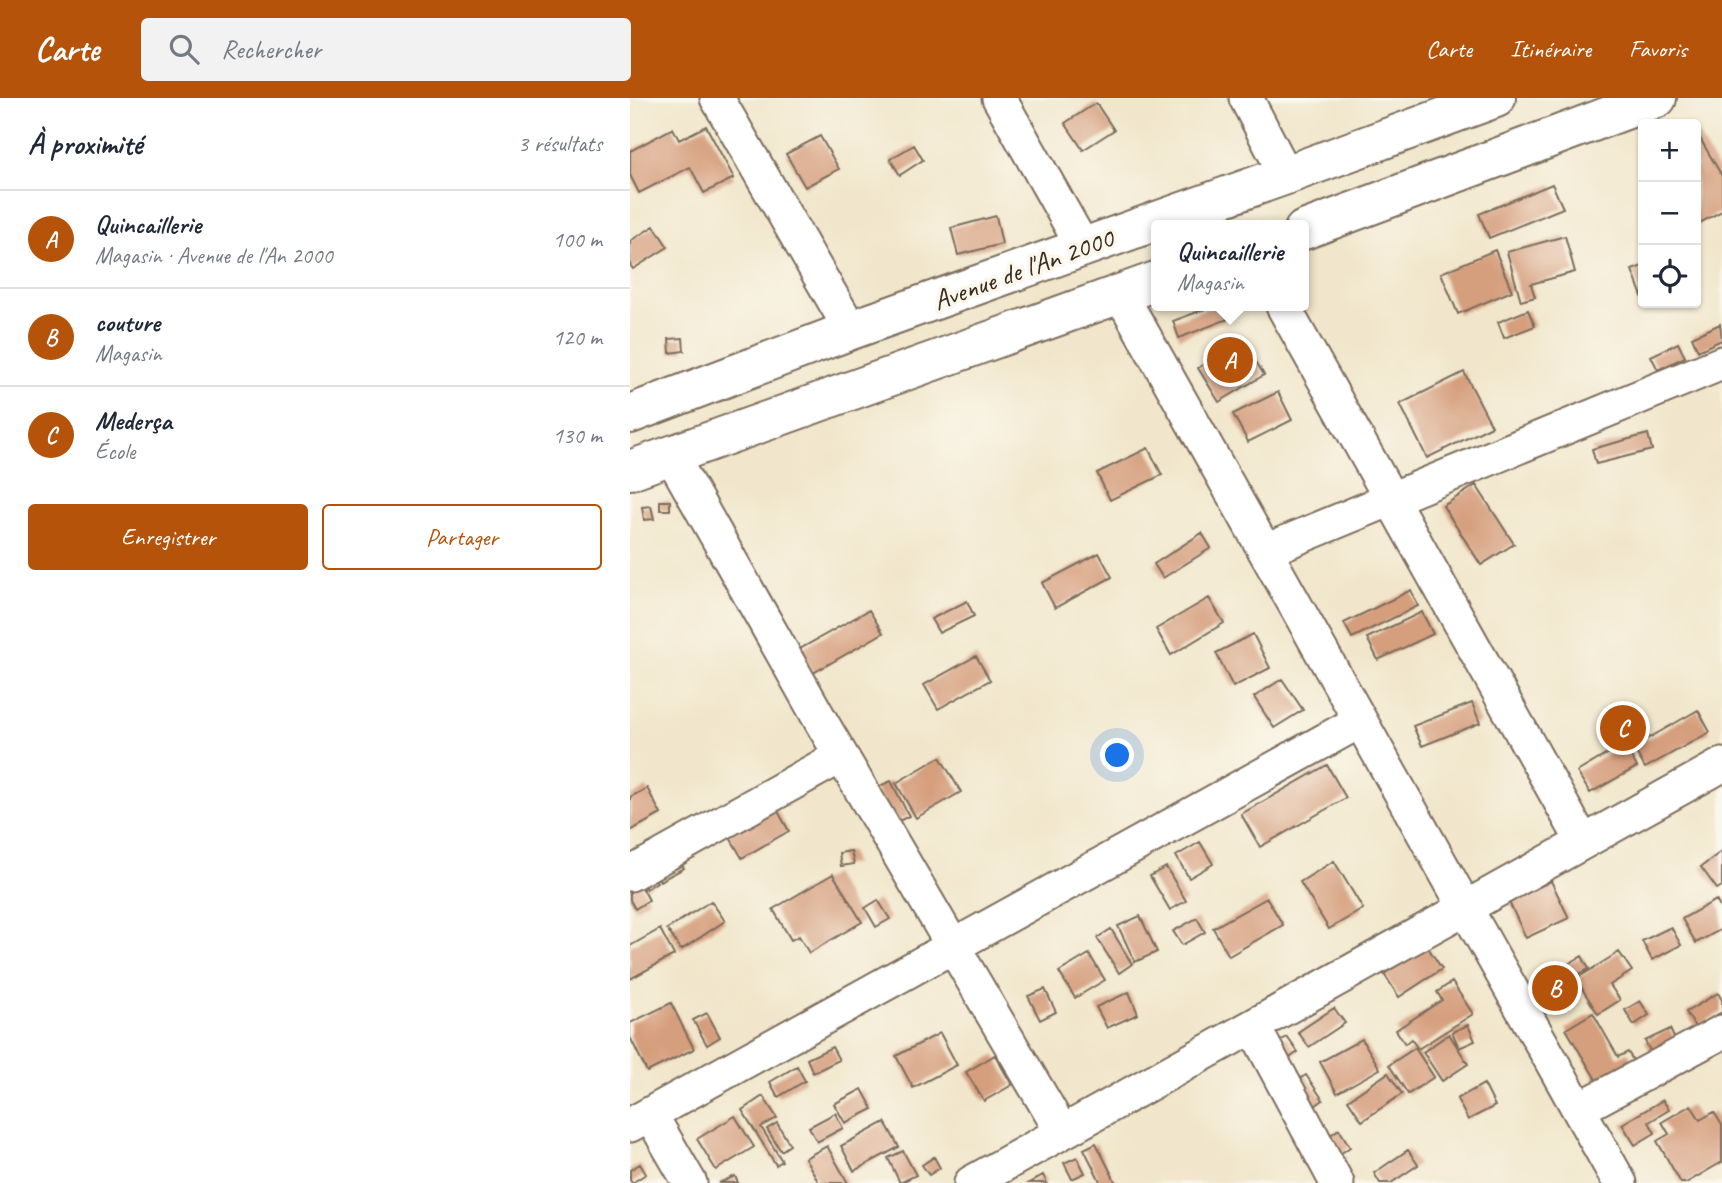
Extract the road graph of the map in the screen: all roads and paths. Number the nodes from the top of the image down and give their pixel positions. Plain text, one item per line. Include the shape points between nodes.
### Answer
1 (717, 98) edge
2 (999, 98) edge
3 (1246, 98) edge
4 (1657, 98) edge
5 (1493, 99) edge
6 (1286, 175) junction
7 (1159, 220) edge
8 (1151, 223) edge
9 (1309, 228) edge
10 (1083, 247) junction
11 (1151, 283) edge
12 (1120, 293) junction
13 (1286, 311) edge
14 (851, 330) junction
15 (1722, 363) edge
16 (630, 413) edge
17 (671, 455) junction
18 (630, 470) edge
19 (1391, 499) junction
20 (1265, 551) junction
21 (1360, 721) junction
22 (841, 756) junction
23 (1722, 765) edge
24 (1583, 842) junction
25 (630, 874) edge
26 (1466, 908) junction
27 (953, 946) junction
28 (1253, 1026) junction
29 (1722, 1032) edge
30 (1579, 1109) junction
31 (640, 1119) edge
32 (1062, 1132) junction
33 (690, 1183) edge
34 (971, 1183) edge
35 (1337, 1183) edge
36 (1620, 1183) edge

1 - 14 street
2 - 10 street
3 - 6 street
4 - 9 main road
5 - 6 main road, Avenue de l'An 2000
6 - 7 main road, Avenue de l'An 2000
8 - 10 main road, Avenue de l'An 2000
10 - 14 main road, Avenue de l'An 2000
11 - 12 main road, Avenue de l'An 2000
12 - 17 main road, Avenue de l'An 2000
12 - 20 street
13 - 19 street
14 - 16 main road, Avenue de l'An 2000
15 - 19 street
17 - 18 main road, Avenue de l'An 2000
17 - 22 street
19 - 20 street
19 - 24 street
20 - 21 street
21 - 26 street
21 - 27 street
22 - 25 street
22 - 27 street
23 - 24 street
24 - 26 street
26 - 28 street
26 - 30 street
27 - 31 street
27 - 32 street
28 - 32 street
28 - 35 street
29 - 30 street
30 - 36 street
31 - 33 street
32 - 34 street

